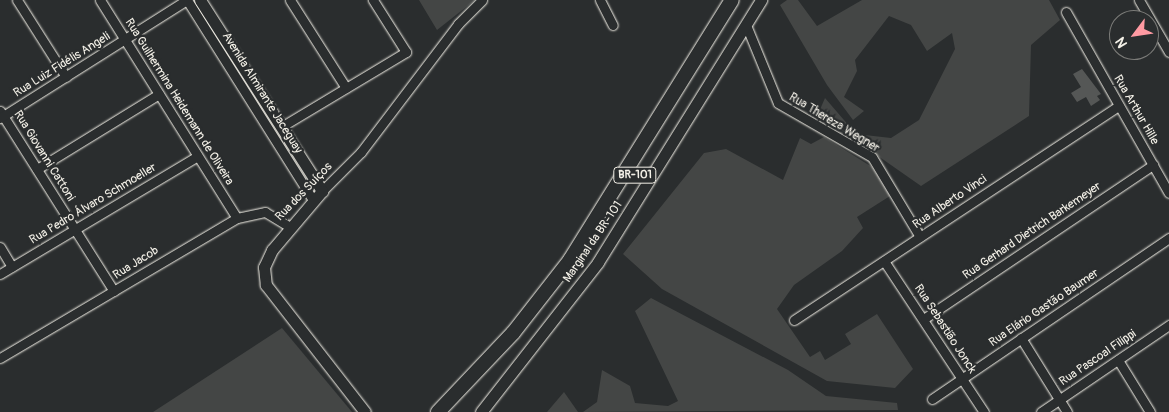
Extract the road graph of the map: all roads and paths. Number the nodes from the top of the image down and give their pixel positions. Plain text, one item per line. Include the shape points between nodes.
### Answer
1 (17, 0) edge
2 (100, 0) edge
3 (187, 0) edge
4 (200, 0) edge
5 (290, 0) edge
6 (373, 0) edge
7 (482, 0) edge
8 (600, 0) edge
9 (732, 0) edge
10 (743, 0) edge
11 (761, 0) edge
12 (1139, 0) edge
13 (1066, 12) dead end
14 (613, 25) dead end
15 (746, 25) junction
16 (125, 40) junction
17 (1169, 52) edge
18 (66, 77) junction
19 (346, 88) junction
20 (159, 94) junction
21 (1119, 106) junction
22 (1, 115) edge
23 (281, 127) junction
24 (198, 156) junction
25 (1153, 165) junction
26 (37, 170) junction
27 (322, 192) junction
28 (1169, 193) edge
29 (313, 200) junction
30 (237, 218) junction
31 (288, 226) junction
32 (75, 229) junction
33 (920, 237) junction
34 (1169, 238) edge
35 (0, 247) edge
36 (884, 261) junction
37 (12, 267) junction
38 (0, 274) edge
39 (114, 291) junction
40 (925, 318) junction
41 (794, 320) dead end
42 (1169, 325) edge
43 (1022, 338) junction
44 (0, 358) edge
45 (1118, 360) junction
46 (963, 378) junction
47 (932, 399) dead end
48 (1059, 400) junction
49 (365, 412) edge
50 (438, 412) edge
51 (451, 412) edge
52 (481, 412) edge
53 (984, 412) edge
54 (1041, 412) edge
55 (1066, 412) edge
56 (1150, 412) edge

1 - 18 street
2 - 16 street, Rua Guilhermina Heidemann de Oliveira
3 - 16 street, Rua Luiz Fidélis Angeli
3 - 29 street, Avenida Almirante Jaceguay
4 - 23 main road, Avenida Almirante Jaceguay
5 - 19 street
6 - 19 street via 406,52
7 - 27 street, Rua dos Suíços via 458,24 361,152
8 - 14 street
9 - 50 highway, BR-101 via 570,260 513,332
10 - 51 highway, BR-101 via 579,263 517,342
11 - 15 main road, Marginal da BR-101
12 - 17 street
13 - 21 street, Rua Arthur Hille
15 - 33 street, Rua Thereza Wegner via 778,103 872,157
15 - 52 main road, Marginal da BR-101 via 598,262
16 - 18 street, Rua Luiz Fidélis Angeli
16 - 20 street, Rua Guilhermina Heidemann de Oliveira
18 - 22 street, Rua Luiz Fidélis Angeli
19 - 23 street
20 - 24 street, Rua Guilhermina Heidemann de Oliveira
20 - 26 street
21 - 25 street, Rua Arthur Hille
21 - 33 street, Rua Alberto Vinci
22 - 26 street, Rua Giovanni Cattoni
23 - 27 main road, Avenida Almirante Jaceguay
24 - 30 street, Rua Guilhermina Heidemann de Oliveira
24 - 32 street, Rua Pedro Álvaro Schmoeller
25 - 28 street, Rua Arthur Hille
25 - 40 street, Rua Gerhard Dietrich Barkemeyer
26 - 32 street, Rua Giovanni Cattoni
27 - 29 main road, Rua dos Suíços
29 - 31 main road, Rua dos Suíços
30 - 31 street, Rua Jacob via 265,212
30 - 39 street, Rua Jacob via 199,237
31 - 49 main road, Rua dos Suíços via 267,260 266,285
32 - 37 street, Rua Pedro Álvaro Schmoeller
32 - 39 street, Rua Giovanni Cattoni
33 - 36 street, Rua Alberto Vinci
34 - 43 street, Rua Elário Gastão Baumer
35 - 37 street
36 - 40 street, Rua Sebastião Jonck
36 - 41 street, Rua Alberto Vinci
37 - 38 street, Rua Pedro Álvaro Schmoeller
39 - 44 street, Rua Jacob
40 - 46 street, Rua Sebastião Jonck
42 - 45 street, Rua Pascoal Filippi
43 - 46 street, Rua Elário Gastão Baumer
43 - 48 street
45 - 48 street, Rua Pascoal Filippi
45 - 56 street
46 - 47 street, Rua Elário Gastão Baumer
46 - 53 street, Rua Sebastião Jonck
48 - 54 street, Rua Pascoal Filippi
48 - 55 street

